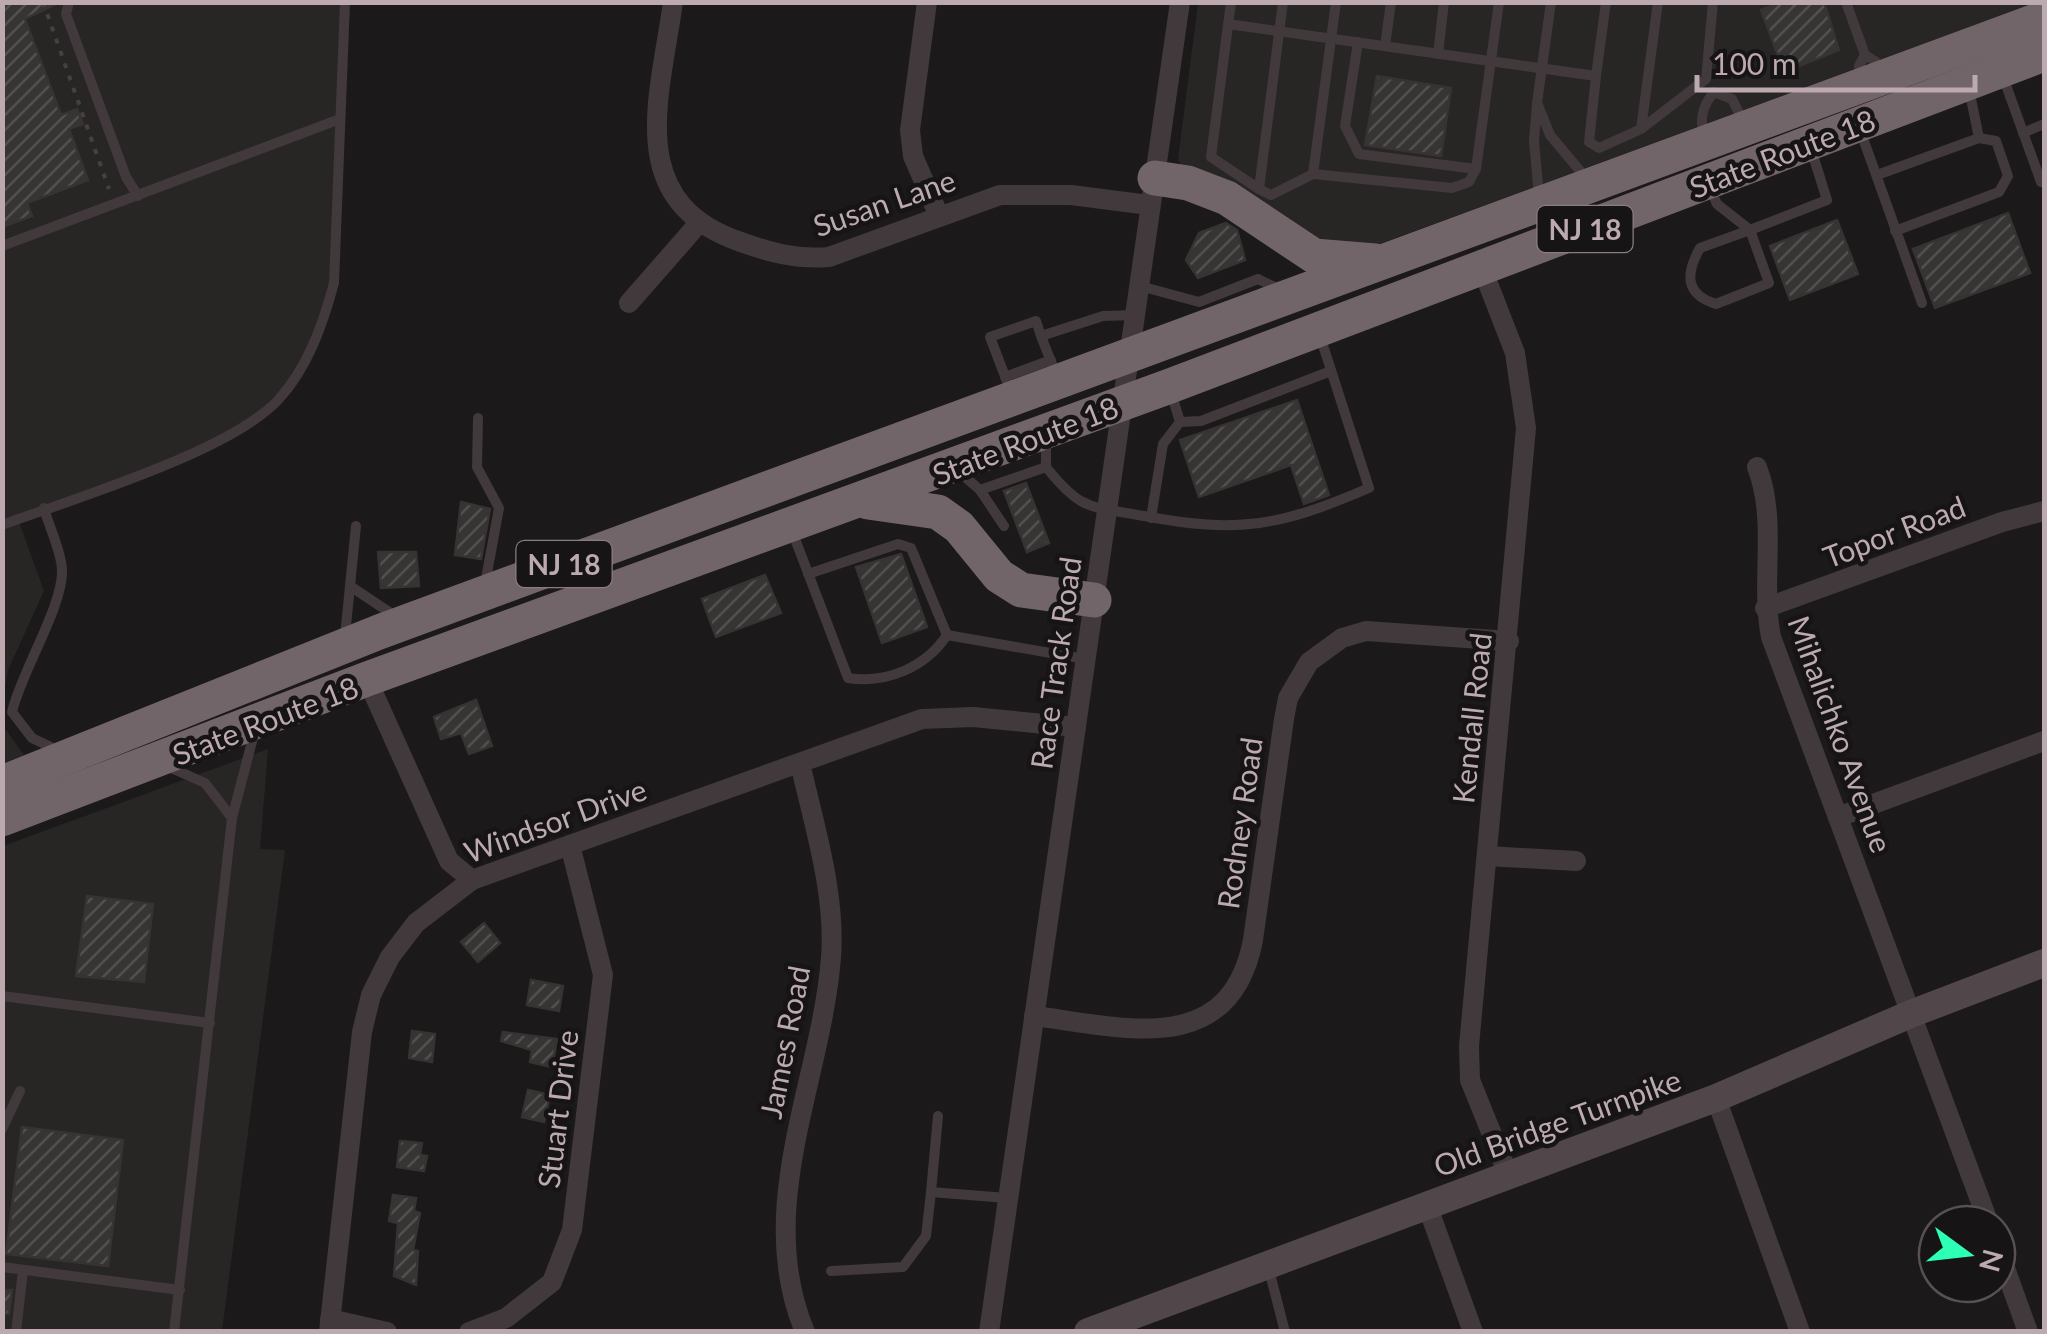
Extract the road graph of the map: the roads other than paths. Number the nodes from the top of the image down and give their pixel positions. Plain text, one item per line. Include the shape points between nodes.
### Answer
1 (69, 2) edge
2 (345, 2) edge
3 (672, 2) edge
4 (927, 2) edge
5 (1180, 2) edge
6 (1231, 2) edge
7 (1283, 2) edge
8 (1336, 2) edge
9 (1391, 2) edge
10 (1444, 2) edge
11 (1499, 2) edge
12 (1552, 2) edge
13 (1606, 2) edge
14 (1658, 2) edge
15 (1713, 2) edge
16 (1846, 2) edge
17 (2044, 18) edge
18 (1228, 24) junction
19 (1280, 31) junction
20 (1332, 38) junction
21 (1358, 42) junction
22 (1385, 46) junction
23 (1438, 54) junction
24 (2044, 54) edge
25 (1491, 62) junction
26 (1541, 70) junction
27 (1871, 73) junction
28 (1596, 76) junction
29 (1984, 77) junction
30 (1706, 79) junction
31 (1714, 92) junction
32 (1537, 104) junction
33 (340, 120) junction
34 (2044, 124) edge
35 (1858, 125) junction
36 (1641, 129) junction
37 (1746, 129) junction
38 (2024, 133) junction
39 (1979, 138) junction
40 (1707, 143) junction
41 (1810, 143) junction
42 (1476, 170) junction
43 (1313, 174) junction
44 (1877, 175) junction
45 (1707, 182) junction
46 (2043, 185) edge
47 (1594, 186) junction
48 (1259, 189) junction
49 (1152, 192) junction
50 (138, 196) junction
51 (1540, 205) junction
52 (939, 216) junction
53 (699, 223) junction
54 (1750, 230) junction
55 (1895, 231) junction
56 (2, 246) edge
57 (1386, 262) junction
58 (1482, 268) junction
59 (1139, 286) junction
60 (1293, 296) junction
61 (1922, 302) dead end
62 (629, 304) dead end
63 (1136, 316) junction
64 (1194, 318) junction
65 (1318, 330) junction
66 (1042, 336) junction
67 (1130, 357) junction
68 (1331, 370) junction
69 (1055, 371) junction
70 (1170, 386) junction
71 (1009, 388) junction
72 (1125, 402) junction
73 (478, 418) dead end
74 (1180, 422) junction
75 (1046, 432) junction
76 (954, 466) junction
77 (1046, 467) junction
78 (1756, 467) dead end
79 (980, 490) junction
80 (862, 501) junction
81 (44, 508) junction
82 (2044, 510) edge
83 (1108, 511) junction
84 (1151, 518) junction
85 (2, 524) edge
86 (356, 526) dead end
87 (1004, 526) dead end
88 (790, 527) junction
89 (808, 574) junction
90 (350, 586) junction
91 (481, 594) junction
92 (1094, 600) junction
93 (1765, 608) junction
94 (405, 622) junction
95 (947, 635) junction
96 (1508, 641) junction
97 (343, 646) junction
98 (1086, 660) junction
99 (367, 679) junction
100 (260, 722) junction
101 (1076, 726) junction
102 (2044, 741) edge
103 (88, 750) junction
104 (158, 762) junction
105 (800, 763) junction
106 (2, 783) edge
107 (1838, 817) junction
108 (232, 818) junction
109 (2, 819) edge
110 (570, 845) junction
111 (1487, 856) junction
112 (1576, 862) dead end
113 (472, 880) junction
114 (2044, 963) edge
115 (2, 996) edge
116 (1913, 1013) junction
117 (1034, 1016) junction
118 (210, 1023) junction
119 (20, 1091) dead end
120 (1716, 1098) junction
121 (938, 1116) dead end
122 (2, 1130) edge
123 (1508, 1174) junction
124 (931, 1192) junction
125 (1007, 1198) junction
126 (1982, 1204) edge
127 (1427, 1205) junction
128 (1268, 1264) junction
129 (2, 1267) edge
130 (23, 1270) junction
131 (831, 1271) dead end
132 (180, 1290) junction
133 (2017, 1301) edge
134 (1135, 1323) edge
135 (330, 1325) edge
136 (16, 1332) edge
137 (174, 1332) edge
138 (388, 1332) edge
139 (469, 1332) edge
140 (805, 1332) edge
141 (989, 1332) edge
142 (1088, 1332) edge
143 (1285, 1332) edge
144 (1472, 1332) edge
145 (1800, 1332) edge
146 (2028, 1332) edge

1 - 50 lane via 66,14
2 - 33 lane
3 - 53 street, Susan Lane via 656,155 672,193
4 - 52 street via 910,130 913,156
5 - 49 street, Race Track Road
6 - 18 lane
7 - 19 lane
8 - 20 lane
9 - 22 lane
10 - 23 lane
11 - 25 lane
12 - 26 lane
13 - 28 lane
14 - 36 lane
15 - 30 lane
16 - 27 lane
17 - 27 highway, State Route 18 / NJ 18
18 - 19 lane
18 - 48 lane via 1210,156
19 - 20 lane
19 - 48 lane
20 - 21 lane
20 - 43 lane
21 - 22 lane
21 - 42 lane via 1345,126 1358,154
22 - 23 lane
23 - 25 lane
24 - 29 highway, State Route 18 / NJ 18
25 - 26 lane
25 - 42 lane
26 - 28 lane
26 - 32 lane
27 - 37 highway, State Route 18 / NJ 18
28 - 36 lane via 1589,142 1599,148
29 - 35 highway, State Route 18 / NJ 18
29 - 38 lane
29 - 39 lane
30 - 31 lane
30 - 36 lane
31 - 37 lane via 1732,99
31 - 40 lane via 1701,123
32 - 47 lane via 1563,154
32 - 51 lane
33 - 50 lane
33 - 81 lane via 334,283 313,347 278,401 220,442
34 - 38 lane
35 - 41 highway, State Route 18 / NJ 18
35 - 44 lane
37 - 40 highway, State Route 18 / NJ 18
38 - 46 lane
39 - 44 lane
39 - 55 lane via 1996,141 2006,186
40 - 47 highway, State Route 18 / NJ 18
41 - 45 highway, State Route 18 / NJ 18
41 - 54 lane via 1827,200
42 - 43 lane via 1469,182 1452,188
43 - 48 lane via 1271,195
44 - 55 lane
45 - 54 lane via 1717,204
45 - 58 highway, State Route 18 / NJ 18
47 - 51 highway, State Route 18 / NJ 18
49 - 52 street, Susan Lane via 1000,195
49 - 57 highway via 1188,182 1227,198 1314,256
49 - 59 street, Race Track Road
50 - 56 lane
51 - 57 highway, State Route 18 / NJ 18
52 - 53 street, Susan Lane via 804,260
53 - 62 street
54 - 54 lane via 1769,283 1716,304 1701,299 1688,280 1700,248
55 - 61 lane
57 - 60 highway, State Route 18 / NJ 18
58 - 65 highway, State Route 18 / NJ 18
58 - 96 street, Kendall Road via 1515,353 1526,428
59 - 63 street, Race Track Road
59 - 64 lane
60 - 64 highway, State Route 18 / NJ 18
60 - 64 lane via 1258,278
63 - 66 lane via 1103,316
63 - 67 street, Race Track Road
64 - 67 highway, State Route 18 / NJ 18
65 - 68 lane
65 - 70 highway, State Route 18 / NJ 18
66 - 69 lane
66 - 71 lane via 1036,321 990,337
67 - 69 highway, State Route 18 / NJ 18
67 - 72 street, Race Track Road
68 - 74 lane via 1201,421
68 - 84 lane via 1369,488 1306,515 1254,527
69 - 71 highway, State Route 18 / NJ 18
70 - 72 highway, State Route 18 / NJ 18
70 - 74 lane
71 - 91 highway, State Route 18 / NJ 18
72 - 75 highway, State Route 18 / NJ 18
72 - 83 street, Race Track Road
73 - 91 lane via 477,467 499,508
74 - 84 lane via 1163,444
75 - 76 highway, State Route 18 / NJ 18
75 - 77 lane
76 - 79 lane
76 - 80 highway, State Route 18 / NJ 18
77 - 79 lane
77 - 83 lane via 1079,504
78 - 93 street, Mihalichko Avenue via 1768,509
79 - 87 lane
80 - 88 highway, State Route 18 / NJ 18
80 - 92 highway via 938,512 1021,590
81 - 85 lane
81 - 103 lane via 62,570 12,712 32,738 53,750
82 - 93 street, Topor Road
83 - 84 lane
83 - 92 street, Race Track Road
86 - 90 lane
88 - 89 lane
88 - 99 highway, State Route 18 / NJ 18
89 - 95 lane via 898,544 911,548
89 - 95 lane via 848,678 865,681 906,671 934,655
90 - 94 lane
90 - 97 lane
91 - 94 highway, State Route 18 / NJ 18
92 - 98 street, Race Track Road
93 - 107 street, Mihalichko Avenue
94 - 97 highway, State Route 18 / NJ 18
95 - 98 lane
96 - 111 street, Kendall Road
96 - 117 street, Rodney Road via 1366,631 1324,648 1288,698 1250,958 1230,995 1198,1020 1157,1031
97 - 103 highway, State Route 18 / NJ 18
98 - 101 street, Race Track Road
99 - 100 highway, State Route 18 / NJ 18
99 - 113 street via 449,860
100 - 104 highway, State Route 18 / NJ 18
100 - 108 lane
101 - 105 street, Windsor Drive via 922,720
101 - 117 street, Race Track Road
102 - 107 street
103 - 106 highway, State Route 18 / NJ 18
104 - 108 lane via 206,783
104 - 109 highway, State Route 18 / NJ 18
105 - 110 street, Windsor Drive
105 - 140 street, James Road via 826,883 831,957 786,1184 788,1255
107 - 116 street, Mihalichko Avenue
108 - 118 lane
110 - 113 street, Windsor Drive
110 - 139 street, Stuart Drive via 603,975 572,1230 552,1282 506,1318
111 - 112 street
111 - 123 street, Kendall Road via 1470,1080
113 - 135 street, Windsor Drive via 416,923 371,995
114 - 116 street, Old Bridge Turnpike
115 - 118 lane
116 - 120 street, Old Bridge Turnpike
116 - 126 street, Mihalichko Avenue
117 - 125 street, Race Track Road
118 - 132 lane
119 - 122 lane
120 - 123 street, Old Bridge Turnpike
120 - 145 street
121 - 124 lane
123 - 127 street, Old Bridge Turnpike
124 - 125 lane
124 - 131 lane via 926,1236 903,1267
125 - 141 street, Race Track Road
127 - 128 street, Old Bridge Turnpike
127 - 144 street
128 - 134 street, Old Bridge Turnpike
128 - 143 lane
129 - 130 lane
130 - 132 lane
130 - 136 lane
132 - 137 lane
133 - 146 street
134 - 142 street, Old Bridge Turnpike
135 - 138 street

